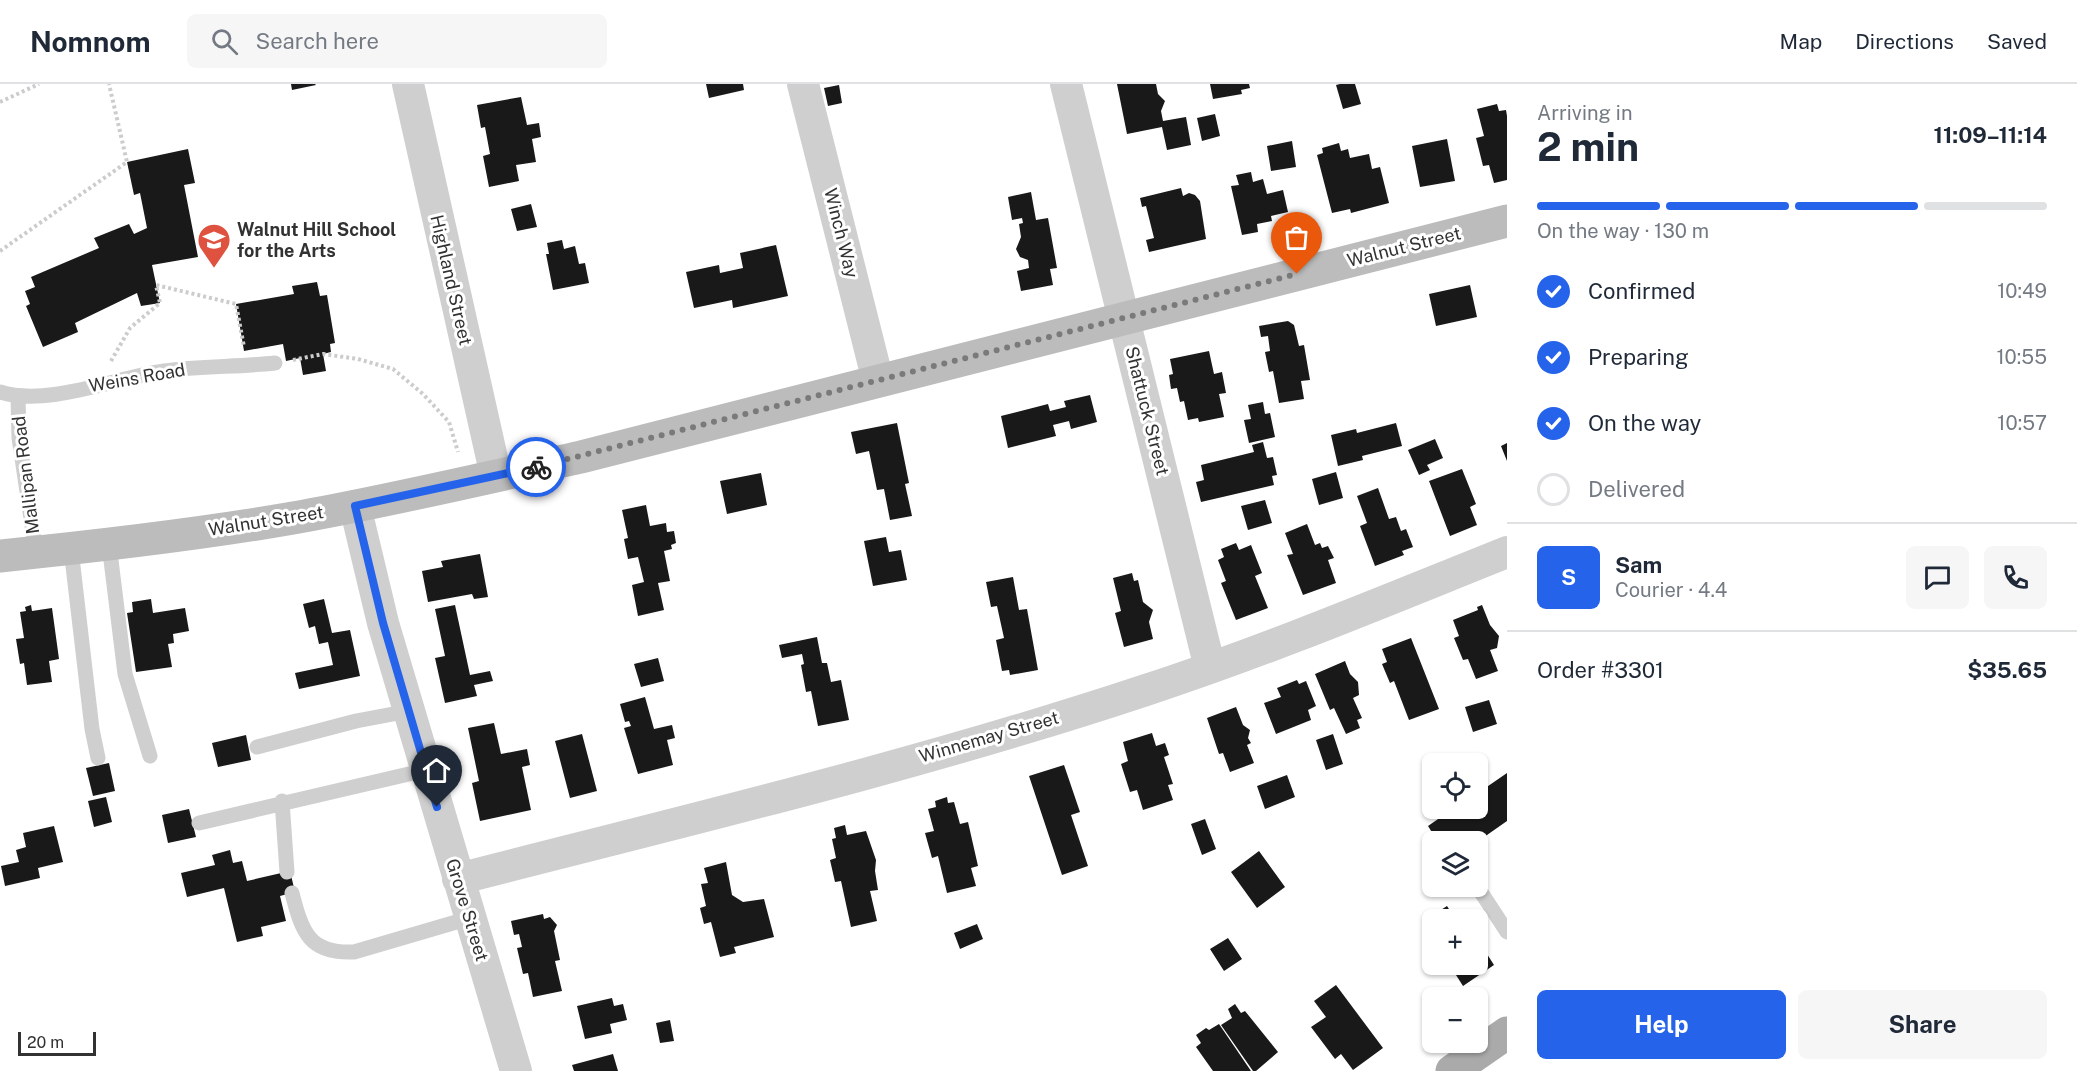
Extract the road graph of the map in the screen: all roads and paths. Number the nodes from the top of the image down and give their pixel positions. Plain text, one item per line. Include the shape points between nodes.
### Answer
1 (39, 84) edge
2 (109, 84) edge
3 (408, 84) edge
4 (804, 84) edge
5 (1065, 84) edge
6 (0, 102) edge
7 (1507, 221) edge
8 (0, 250) edge
9 (1123, 317) junction
10 (244, 351) dead end
11 (275, 363) joint
12 (878, 381) junction
13 (97, 385) junction
14 (0, 392) edge
15 (18, 397) junction
16 (458, 452) dead end
17 (496, 476) junction
18 (355, 506) junction
19 (109, 544) junction
20 (71, 549) junction
21 (36, 552) junction
22 (1507, 552) edge
23 (0, 556) edge
24 (1210, 668) junction
25 (408, 711) junction
26 (256, 747) dead end
27 (150, 756) dead end
28 (98, 758) dead end
29 (426, 770) junction
30 (282, 801) junction
31 (199, 823) dead end
32 (286, 872) dead end
33 (458, 879) junction
34 (292, 893) dead end
35 (1484, 897) edge
36 (470, 918) junction
37 (1507, 932) edge
38 (1507, 1033) edge
39 (516, 1071) edge
40 (1452, 1071) edge

1 - 6 path
2 - 8 path via 127,162
3 - 17 street, Highland Street
4 - 12 street, Winch Way
5 - 9 street, Shattuck Street
7 - 9 street, Walnut Street
9 - 12 street, Walnut Street
9 - 24 street, Shattuck Street
10 - 13 path via 236,304 156,285 160,303 130,328
11 - 13 lane, Weins Road via 163,371
11 - 16 path via 323,354 393,369 449,422
12 - 17 street, Walnut Street
13 - 15 lane, Weins Road
14 - 15 lane, Weins Road
15 - 21 lane, Mallipan Road via 19,438
17 - 18 street, Walnut Street
18 - 19 street, Walnut Street
18 - 25 street, Grove Street
19 - 20 street, Walnut Street
19 - 27 lane via 124,674
20 - 21 street, Walnut Street
20 - 28 lane
21 - 23 street, Walnut Street
22 - 24 street, Winnemay Street
24 - 33 street, Winnemay Street via 953,749
25 - 26 lane
25 - 29 street, Grove Street
29 - 30 lane
29 - 33 street, Grove Street
30 - 31 lane
30 - 32 lane
33 - 36 street, Grove Street
34 - 36 lane via 308,937 323,950 336,953 354,952
35 - 37 lane
36 - 39 street, Grove Street
38 - 40 main road

